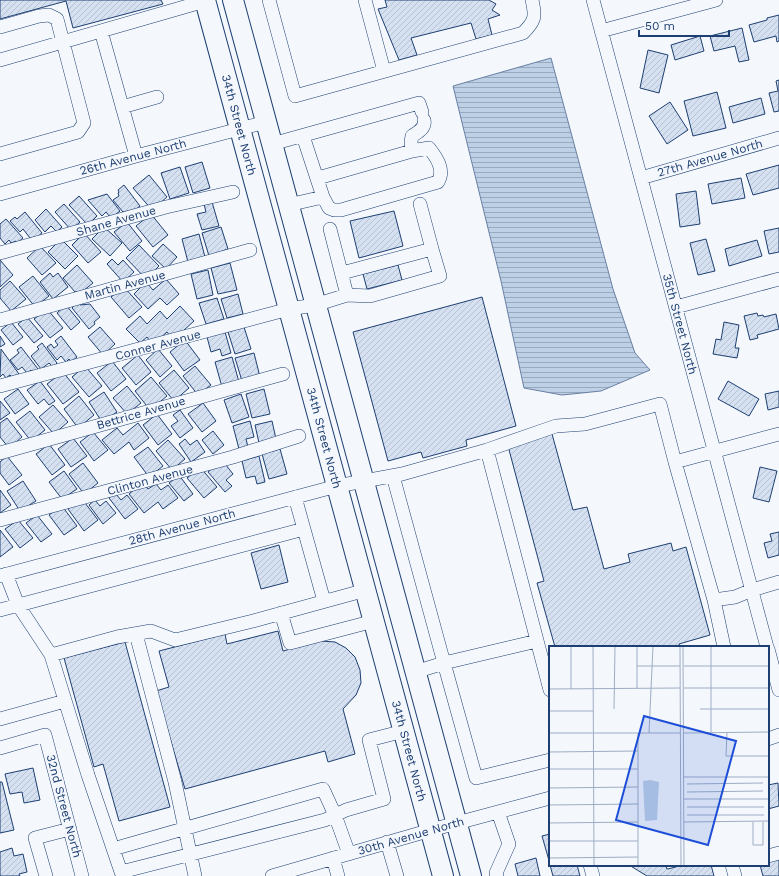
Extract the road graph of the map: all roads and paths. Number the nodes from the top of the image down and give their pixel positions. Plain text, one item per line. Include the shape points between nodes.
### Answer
1 (205, 0) edge
2 (233, 0) edge
3 (269, 0) edge
4 (365, 0) edge
5 (532, 0) edge
6 (593, 0) edge
7 (716, 0) edge
8 (0, 27) edge
9 (601, 31) junction
10 (101, 32) junction
11 (63, 43) junction
12 (0, 60) edge
13 (384, 71) junction
14 (157, 97) dead end
15 (122, 107) junction
16 (266, 122) junction
17 (240, 129) junction
18 (303, 136) junction
19 (779, 138) edge
20 (272, 144) junction
21 (412, 151) junction
22 (0, 154) edge
23 (136, 156) junction
24 (318, 178) junction
25 (641, 178) junction
26 (233, 192) dead end
27 (0, 194) edge
28 (323, 197) junction
29 (420, 204) dead end
30 (288, 205) junction
31 (330, 229) dead end
32 (432, 249) junction
33 (250, 250) dead end
34 (0, 253) edge
35 (342, 273) junction
36 (779, 279) edge
37 (347, 295) junction
38 (316, 305) junction
39 (676, 307) junction
40 (289, 309) junction
41 (0, 320) edge
42 (283, 374) dead end
43 (0, 386) edge
44 (779, 434) edge
45 (299, 436) dead end
46 (488, 450) junction
47 (715, 452) junction
48 (0, 453) edge
49 (675, 462) junction
50 (393, 476) junction
51 (364, 481) junction
52 (338, 486) junction
53 (295, 497) junction
54 (0, 520) edge
55 (304, 529) junction
56 (3, 575) edge
57 (779, 582) edge
58 (366, 590) junction
59 (752, 590) junction
60 (714, 600) junction
61 (324, 601) junction
62 (18, 605) junction
63 (0, 610) edge
64 (281, 613) junction
65 (374, 621) junction
66 (136, 634) junction
67 (537, 641) junction
68 (724, 646) edge
69 (767, 646) edge
70 (769, 652) edge
71 (51, 655) junction
72 (444, 663) junction
73 (415, 672) junction
74 (549, 686) edge
75 (779, 690) edge
76 (65, 701) junction
77 (0, 719) edge
78 (404, 731) junction
79 (779, 736) edge
80 (769, 739) edge
81 (0, 748) edge
82 (549, 760) edge
83 (549, 798) edge
84 (498, 812) junction
85 (335, 815) junction
86 (456, 823) junction
87 (184, 828) junction
88 (70, 829) junction
89 (431, 830) junction
90 (387, 842) junction
91 (113, 849) junction
92 (779, 853) edge
93 (348, 854) junction
94 (190, 855) junction
95 (769, 856) edge
96 (333, 858) junction
97 (590, 866) edge
98 (46, 876) edge
99 (82, 876) edge
100 (195, 876) edge
101 (272, 876) edge
102 (338, 876) edge
103 (397, 876) edge
104 (443, 876) edge
105 (470, 876) edge
106 (497, 876) edge
107 (593, 876) edge

1 - 10 street
1 - 17 highway, 34th Street North
2 - 16 highway
3 - 13 street via 295,96
4 - 13 street
5 - 13 street via 535,13 531,25 523,33
6 - 9 street, 35th Street North
7 - 9 street
8 - 11 street via 49,15 57,19
9 - 25 street, 35th Street North
10 - 11 street
10 - 15 street
11 - 12 street
11 - 22 street via 84,123 78,132
14 - 15 street
15 - 23 street
16 - 17 street, 26th Avenue North
16 - 20 highway
17 - 23 street, 26th Avenue North
17 - 40 highway, 34th Street North
18 - 20 street
18 - 21 street via 419,103 425,124 412,136
18 - 24 street
19 - 25 street, 27th Avenue North
20 - 30 highway
21 - 24 street
21 - 28 street via 429,148 436,157 440,169 441,177 438,182 341,210 329,208
23 - 27 street, 26th Avenue North
24 - 28 street
25 - 39 street, 35th Street North
26 - 34 street, Shane Avenue via 166,207
28 - 30 street
29 - 32 street
30 - 38 highway
31 - 35 street
32 - 35 street
32 - 37 street via 440,276 370,296
33 - 41 street, Martin Avenue
35 - 37 street
36 - 39 street
37 - 38 street, Conner Avenue
38 - 40 street, Conner Avenue
38 - 51 highway
39 - 47 street, 35th Street North
40 - 43 street, Conner Avenue
40 - 52 highway, 34th Street North
42 - 48 street, Bettrice Avenue
44 - 47 street
45 - 54 street, Clinton Avenue via 233,457
46 - 49 street, 28th Avenue North via 556,426 585,424 660,404
46 - 50 street, 28th Avenue North
46 - 67 street
47 - 49 street
47 - 59 street, 35th Street North
49 - 60 street
50 - 51 street, 28th Avenue North
50 - 72 street
51 - 52 street, 28th Avenue North
51 - 73 highway
52 - 53 street, 28th Avenue North
52 - 58 highway, 34th Street North
53 - 55 street
53 - 56 street, 28th Avenue North
55 - 61 street
55 - 62 street
56 - 62 street
57 - 59 street
58 - 61 street
58 - 65 highway, 34th Street North
59 - 60 street via 734,597
59 - 69 street, 35th Street North
60 - 68 street
61 - 64 street
62 - 63 street
62 - 71 street
64 - 65 street via 290,643
64 - 66 street via 175,640 151,631
65 - 78 highway, 34th Street North
66 - 71 street
66 - 87 street via 175,782
67 - 72 street
67 - 74 street
70 - 75 street, 35th Street North
71 - 76 street
72 - 73 street
72 - 82 street via 476,778
73 - 86 highway
76 - 77 street
76 - 91 street
78 - 85 street via 369,740 384,799
78 - 89 highway, 34th Street North
79 - 80 street
81 - 88 street, 32nd Street North via 45,735
83 - 84 street, 30th Avenue North
84 - 86 street, 30th Avenue North
84 - 106 street via 509,844
85 - 87 street via 323,789
85 - 93 street
85 - 94 street via 325,820
86 - 89 street, 30th Avenue North
86 - 105 highway
87 - 91 street
87 - 94 street
88 - 98 street via 35,838
88 - 99 street, 32nd Street North
89 - 90 street, 30th Avenue North
89 - 104 highway, 34th Street North
90 - 93 street, 30th Avenue North
90 - 103 street
91 - 94 street via 121,872
92 - 95 street
93 - 96 street, 30th Avenue North
94 - 100 street
96 - 101 street, 30th Avenue North
96 - 102 street
97 - 107 street

